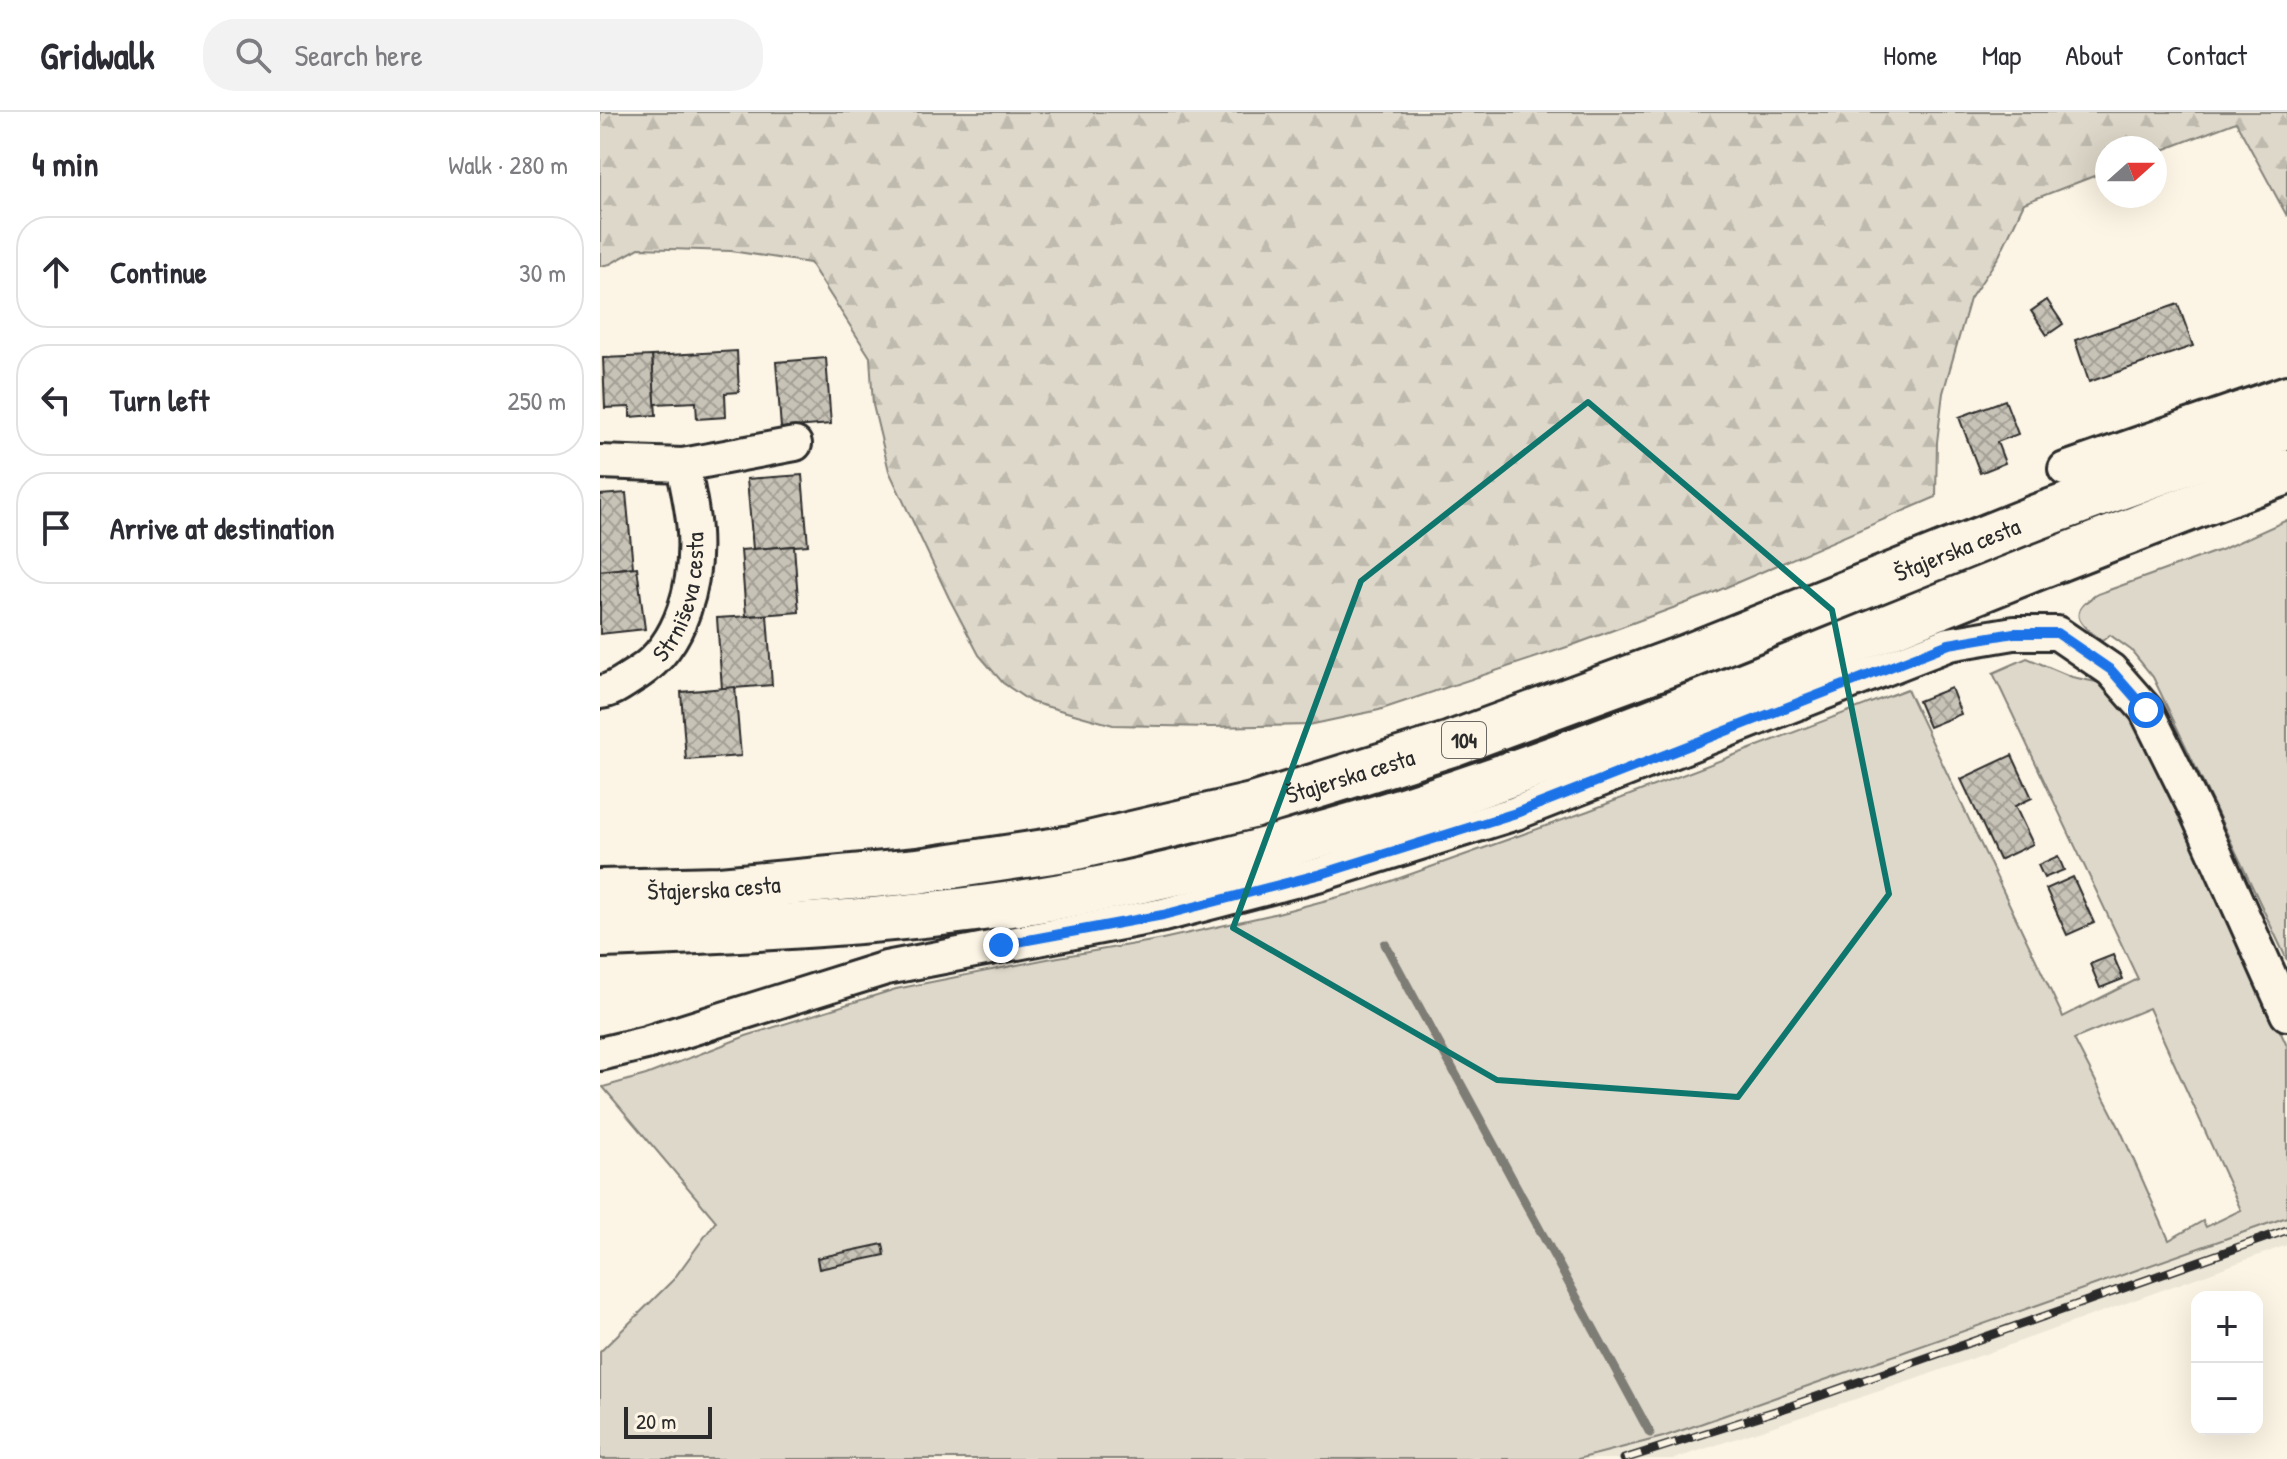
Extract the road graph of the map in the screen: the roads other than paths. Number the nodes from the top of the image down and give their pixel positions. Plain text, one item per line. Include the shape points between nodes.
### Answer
1 (2287, 392) edge
2 (2287, 426) edge
3 (795, 444) dead end
4 (600, 462) edge
5 (683, 465) junction
6 (2065, 469) dead end
7 (2287, 472) edge
8 (600, 692) edge
9 (600, 892) edge
10 (600, 935) edge
11 (2287, 1014) edge
12 (600, 1054) edge

1 - 6 street
2 - 9 main road, Štajerska cesta / 104 via 2037,517 1466,739 1252,806 1072,848 918,871 720,889
3 - 5 street
4 - 5 street
5 - 8 street, Strniševa cesta via 694,531 691,588 674,634 652,664
7 - 10 main road, Štajerska cesta / 104 via 1604,741 1309,838 1034,900 874,920
11 - 12 street via 2146,710 2111,670 2057,633 2014,633 1949,644 1516,813 1321,874 1163,915 886,968

